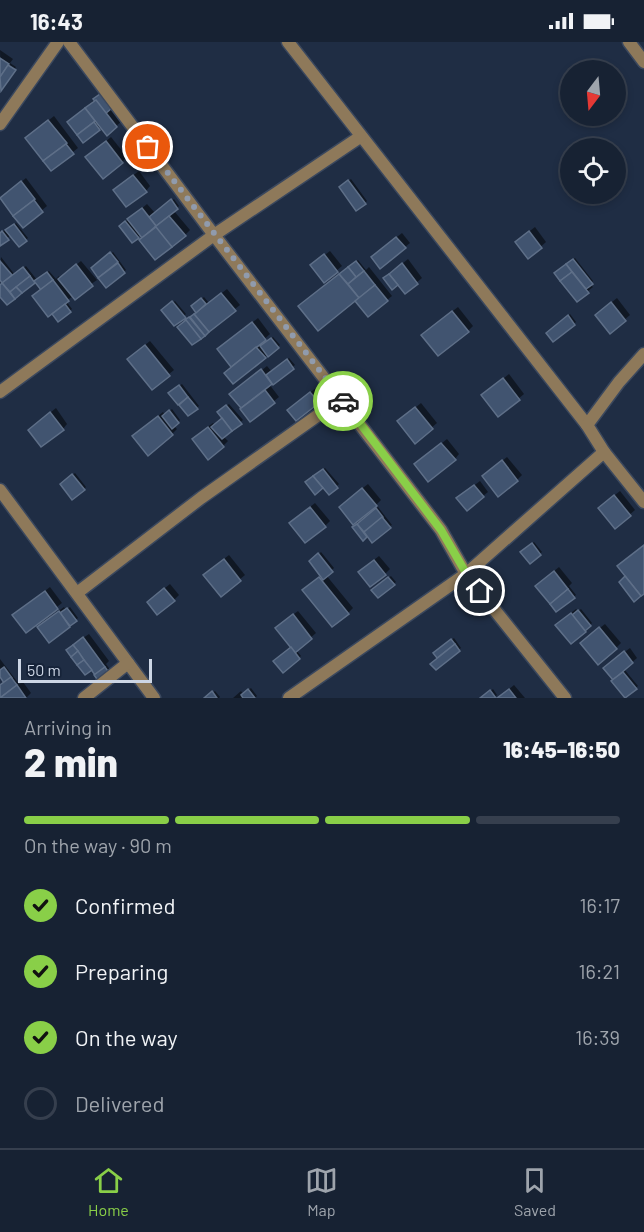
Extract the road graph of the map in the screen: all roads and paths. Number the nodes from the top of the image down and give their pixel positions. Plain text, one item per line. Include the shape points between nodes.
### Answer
1 (58, 42) edge
2 (69, 42) edge
3 (288, 42) edge
4 (628, 42) edge
5 (644, 62) edge
6 (0, 124) edge
7 (360, 137) junction
8 (214, 235) junction
9 (644, 354) edge
10 (0, 392) edge
11 (341, 399) junction
12 (587, 425) junction
13 (604, 452) junction
14 (0, 490) edge
15 (644, 502) edge
16 (466, 573) junction
17 (77, 593) junction
18 (128, 663) junction
19 (84, 698) edge
20 (154, 698) edge
21 (289, 698) edge
22 (565, 698) edge

1 - 6 street
2 - 8 street
3 - 7 street
4 - 5 street
7 - 8 street
7 - 12 street
8 - 10 street
8 - 11 street
9 - 12 street
11 - 16 street via 441,530
11 - 17 street via 201,498
12 - 13 street
13 - 15 street
13 - 16 street
14 - 17 street
16 - 21 street
16 - 22 street
17 - 18 street
18 - 19 street
18 - 20 street

